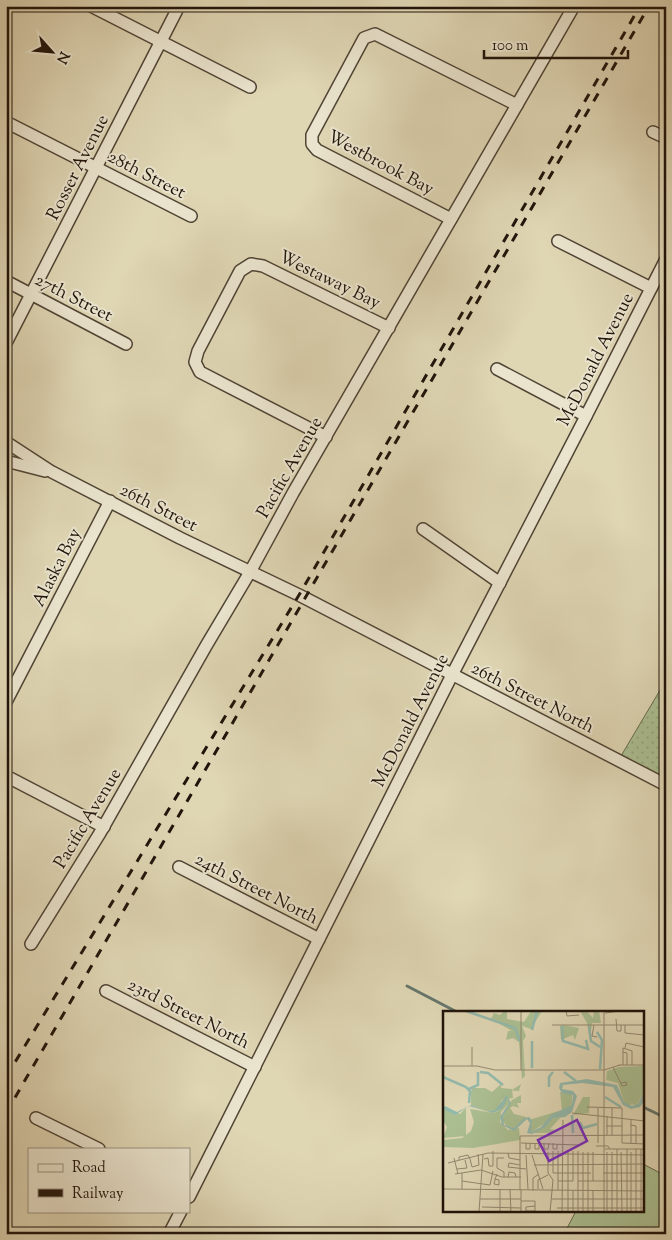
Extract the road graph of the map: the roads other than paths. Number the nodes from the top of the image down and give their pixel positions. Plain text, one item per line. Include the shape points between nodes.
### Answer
1 (91, 6) edge
2 (179, 6) edge
3 (574, 6) edge
4 (161, 42) junction
5 (250, 87) dead end
6 (517, 105) junction
7 (6, 122) edge
8 (654, 132) dead end
9 (666, 138) edge
10 (96, 167) junction
11 (191, 216) dead end
12 (451, 219) junction
13 (558, 241) dead end
14 (666, 259) edge
15 (6, 282) edge
16 (651, 288) junction
17 (32, 294) junction
18 (389, 328) junction
19 (6, 343) edge
20 (126, 344) dead end
21 (498, 369) dead end
22 (586, 416) junction
23 (326, 437) junction
24 (6, 442) edge
25 (6, 461) edge
26 (52, 472) junction
27 (110, 501) junction
28 (423, 529) dead end
29 (250, 572) junction
30 (500, 583) junction
31 (452, 675) junction
32 (6, 702) edge
33 (6, 776) edge
34 (666, 785) edge
35 (104, 827) junction
36 (179, 867) dead end
37 (319, 939) junction
38 (31, 944) dead end
39 (106, 990) dead end
40 (255, 1067) junction
41 (36, 1118) dead end
42 (97, 1148) edge
43 (190, 1193) edge
44 (180, 1212) edge
45 (169, 1234) edge

1 - 4 street
2 - 4 street, Rosser Avenue
3 - 6 street, Pacific Avenue
4 - 5 street
4 - 10 street, Rosser Avenue
6 - 12 street, Pacific Avenue
6 - 12 street, Westbrook Bay via 375,34 364,38 312,135 312,144 317,150
7 - 10 street, 28th Street
8 - 9 street
10 - 11 street, 28th Street
10 - 17 street, Rosser Avenue
12 - 18 street, Pacific Avenue
13 - 16 street
14 - 16 street, McDonald Avenue
15 - 17 street, 27th Street
16 - 22 street, McDonald Avenue
17 - 19 street, Rosser Avenue
17 - 20 street, 27th Street
18 - 23 street, Pacific Avenue
18 - 23 street, Westaway Bay via 263,266 251,264 240,271 198,350 195,362 200,372
21 - 22 street
22 - 30 street, McDonald Avenue
23 - 29 street, Pacific Avenue
24 - 26 street, 26th Street
25 - 26 street, 26th Street
26 - 27 street, 26th Street
27 - 29 street, 26th Street
27 - 32 street, Alaska Bay
28 - 30 street
29 - 31 street, 26th Street North
29 - 35 street, Pacific Avenue
30 - 31 street, McDonald Avenue
31 - 34 street, 26th Street North
31 - 37 street, McDonald Avenue
33 - 35 street
35 - 38 street, Pacific Avenue
36 - 37 street, 24th Street North
37 - 40 street, McDonald Avenue
39 - 40 street, 23rd Street North
40 - 43 street, McDonald Avenue
41 - 42 street
44 - 45 street

